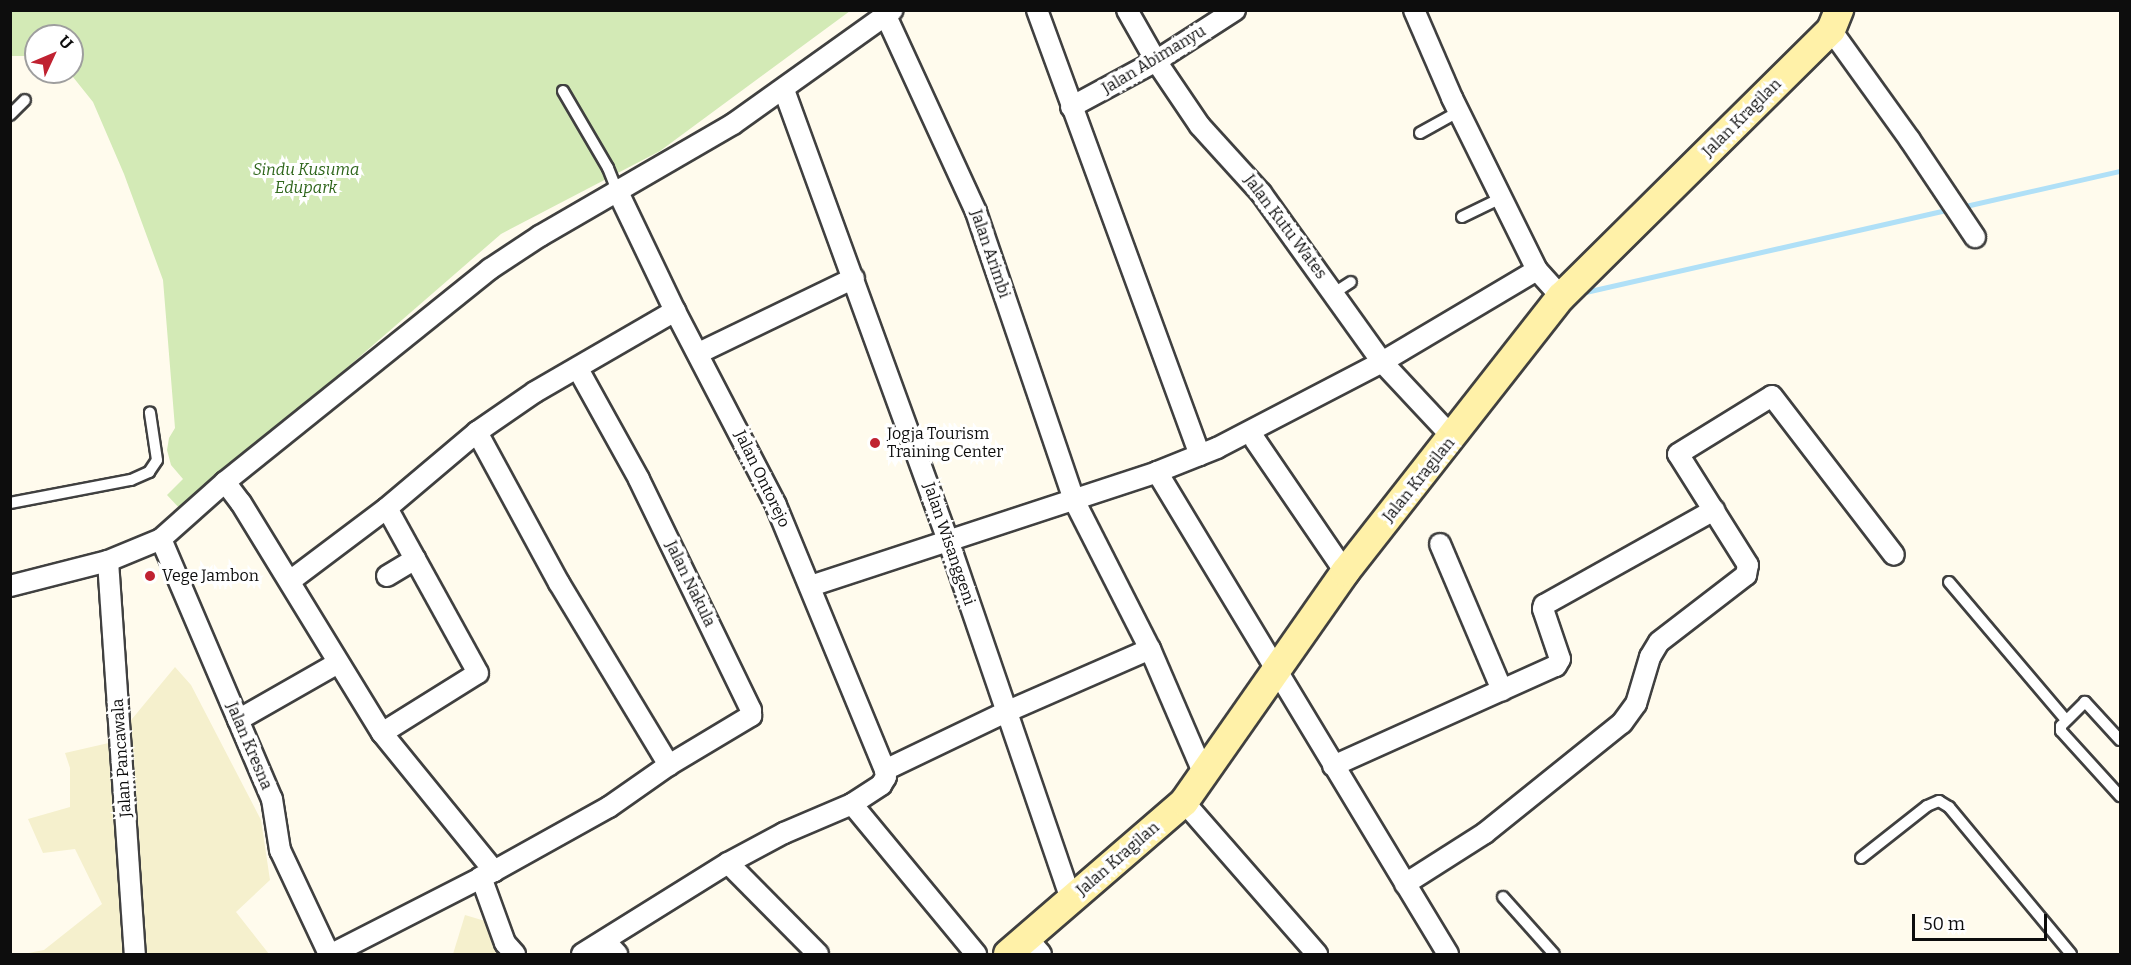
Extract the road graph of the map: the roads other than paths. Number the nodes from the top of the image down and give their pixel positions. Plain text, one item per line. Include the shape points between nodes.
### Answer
1 (1037, 10) edge
2 (1127, 10) edge
3 (1235, 10) edge
4 (1414, 10) edge
5 (890, 13) edge
6 (1835, 20) edge
7 (1156, 61) junction
8 (784, 90) junction
9 (563, 91) dead end
10 (25, 100) dead end
11 (1071, 108) junction
12 (1458, 112) junction
13 (10, 115) edge
14 (1420, 134) dead end
15 (617, 190) junction
16 (1501, 198) junction
17 (1462, 217) dead end
18 (1975, 237) dead end
19 (1537, 270) junction
20 (854, 278) junction
21 (1351, 282) dead end
22 (1334, 293) junction
23 (1562, 297) junction
24 (675, 311) junction
25 (699, 353) junction
26 (1382, 362) junction
27 (578, 369) junction
28 (150, 413) dead end
29 (477, 432) junction
30 (1453, 438) junction
31 (1255, 440) dead end
32 (1200, 455) junction
33 (1157, 472) junction
34 (225, 482) junction
35 (1074, 500) junction
36 (10, 504) edge
37 (387, 508) junction
38 (1714, 510) junction
39 (161, 539) junction
40 (948, 540) junction
41 (1440, 544) dead end
42 (1894, 555) dead end
43 (415, 559) junction
44 (108, 561) junction
45 (1345, 572) junction
46 (387, 576) dead end
47 (290, 581) junction
48 (1948, 582) dead end
49 (10, 586) edge
50 (811, 586) junction
51 (1150, 649) junction
52 (338, 663) junction
53 (1276, 670) junction
54 (1502, 690) junction
55 (1006, 712) junction
56 (2066, 719) junction
57 (238, 720) junction
58 (381, 733) junction
59 (2121, 740) edge
60 (669, 765) junction
61 (1333, 766) junction
62 (1203, 772) junction
63 (885, 773) junction
64 (2121, 796) edge
65 (1184, 802) junction
66 (852, 804) junction
67 (1861, 858) dead end
68 (728, 863) junction
69 (487, 874) junction
70 (1405, 884) junction
71 (1503, 897) dead end
72 (1071, 900) junction
73 (611, 948) edge
74 (1025, 949) edge
75 (135, 954) edge
76 (331, 954) edge
77 (515, 954) edge
78 (582, 954) edge
79 (818, 954) edge
80 (976, 954) edge
81 (1317, 954) edge
82 (1448, 954) edge
83 (1554, 954) edge
84 (2071, 954) edge

1 - 11 street
2 - 7 street, Jalan Kutu Wates
3 - 7 street, Jalan Abimanyu
4 - 12 street
5 - 8 street
5 - 35 street, Jalan Arimbi via 976,212
6 - 18 street
6 - 23 street, Jalan Kragilan
7 - 11 street, Jalan Abimanyu
7 - 22 street, Jalan Kutu Wates via 1200,126 1261,193
8 - 15 street
8 - 20 street, Jalan Wisanggeni
9 - 15 lane
10 - 13 lane
11 - 32 street
12 - 14 lane
12 - 16 street
15 - 24 street, Jalan Ontorejo
15 - 34 street via 490,269
16 - 17 lane
16 - 19 street
19 - 23 street
19 - 26 street
20 - 25 street
20 - 40 street, Jalan Wisanggeni
21 - 22 lane
22 - 26 street, Jalan Kutu Wates
23 - 30 street, Jalan Kragilan
24 - 25 street, Jalan Ontorejo
24 - 27 street
25 - 50 street, Jalan Ontorejo via 776,505
26 - 30 street, Jalan Kutu Wates
26 - 32 street
27 - 29 street via 535,392
27 - 60 street, Jalan Nakula via 639,479 752,713
28 - 36 lane via 157,460 149,472 131,480
29 - 37 street
29 - 60 street via 559,583
30 - 45 street, Jalan Kragilan
31 - 45 street
32 - 33 street
33 - 35 street
33 - 53 street
34 - 39 street
34 - 47 street
35 - 40 street
35 - 51 street, Jalan Arimbi
37 - 43 street
37 - 47 street
38 - 42 street via 1678,454 1772,396
38 - 54 street via 1544,605 1559,663
38 - 70 street via 1748,565 1746,575 1659,642 1635,704 1622,723 1485,833
39 - 44 street
39 - 57 street, Jalan Kresna
40 - 50 street
40 - 55 street, Jalan Wisanggeni
41 - 54 street
43 - 46 street
43 - 58 street via 478,673
44 - 49 street
44 - 75 street, Jalan Pancawala
45 - 53 street, Jalan Kragilan
47 - 52 street
48 - 56 lane
50 - 63 street, Jalan Ontorejo
51 - 55 street
51 - 62 street, Jalan Arimbi
52 - 57 street
52 - 58 street
53 - 61 street
53 - 62 street, Jalan Kragilan
54 - 61 street
55 - 63 street
55 - 72 street, Jalan Wisanggeni
56 - 59 lane via 2085,702
56 - 64 lane via 2061,731
57 - 76 street, Jalan Kresna via 272,799 280,850
58 - 69 street
60 - 69 street via 609,807
61 - 70 street
62 - 65 street, Jalan Kragilan
63 - 66 street via 881,785
65 - 72 street, Jalan Kragilan
65 - 81 street
66 - 68 street via 784,833
66 - 80 street
67 - 84 lane via 1927,806 1939,801 1949,807
68 - 73 street
68 - 79 street
69 - 76 street
69 - 77 street via 505,943
70 - 82 street
71 - 83 lane
72 - 74 street, Jalan Kragilan
73 - 78 street

